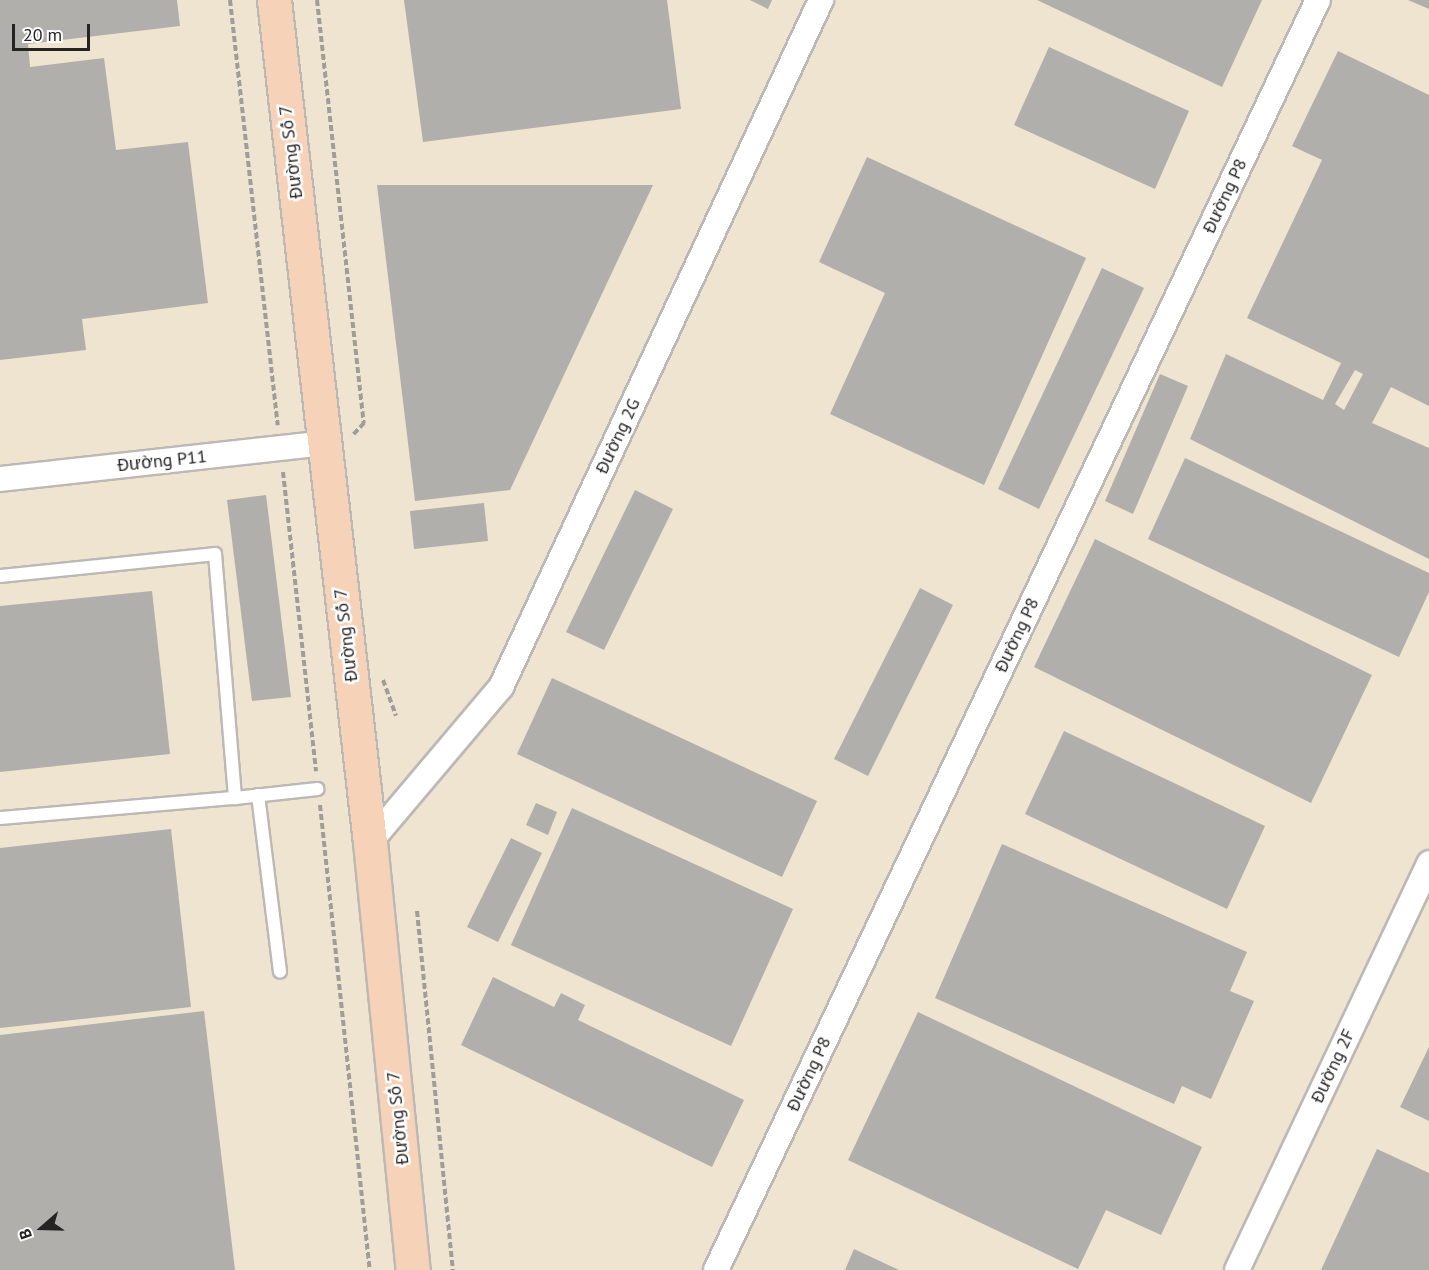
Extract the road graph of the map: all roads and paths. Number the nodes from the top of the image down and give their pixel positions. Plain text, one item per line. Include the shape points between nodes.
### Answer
1 (230, 0) edge
2 (273, 0) edge
3 (317, 0) edge
4 (821, 0) edge
5 (1318, 0) edge
6 (337, 441) junction
7 (280, 448) junction
8 (0, 479) edge
9 (0, 576) edge
10 (380, 672) dead end
11 (396, 716) dead end
12 (318, 789) junction
13 (258, 795) junction
14 (235, 798) junction
15 (0, 818) edge
16 (370, 842) junction
17 (1429, 863) edge
18 (417, 911) dead end
19 (280, 972) dead end
20 (370, 1270) edge
21 (413, 1270) edge
22 (453, 1270) edge
23 (716, 1270) edge
24 (1237, 1270) edge

1 - 7 path
2 - 6 street, Đường Số 7
3 - 6 path via 364,423
4 - 16 street, Đường 2G via 501,687
5 - 23 street, Đường P8
6 - 7 street, Đường P11
6 - 16 street, Đường Số 7
7 - 8 street, Đường P11
7 - 12 path
9 - 14 lane via 215,554
10 - 11 path
12 - 13 lane
12 - 20 path
13 - 14 lane
13 - 19 lane
14 - 15 lane
16 - 21 street, Đường Số 7
17 - 24 street, Đường 2F
18 - 22 path

